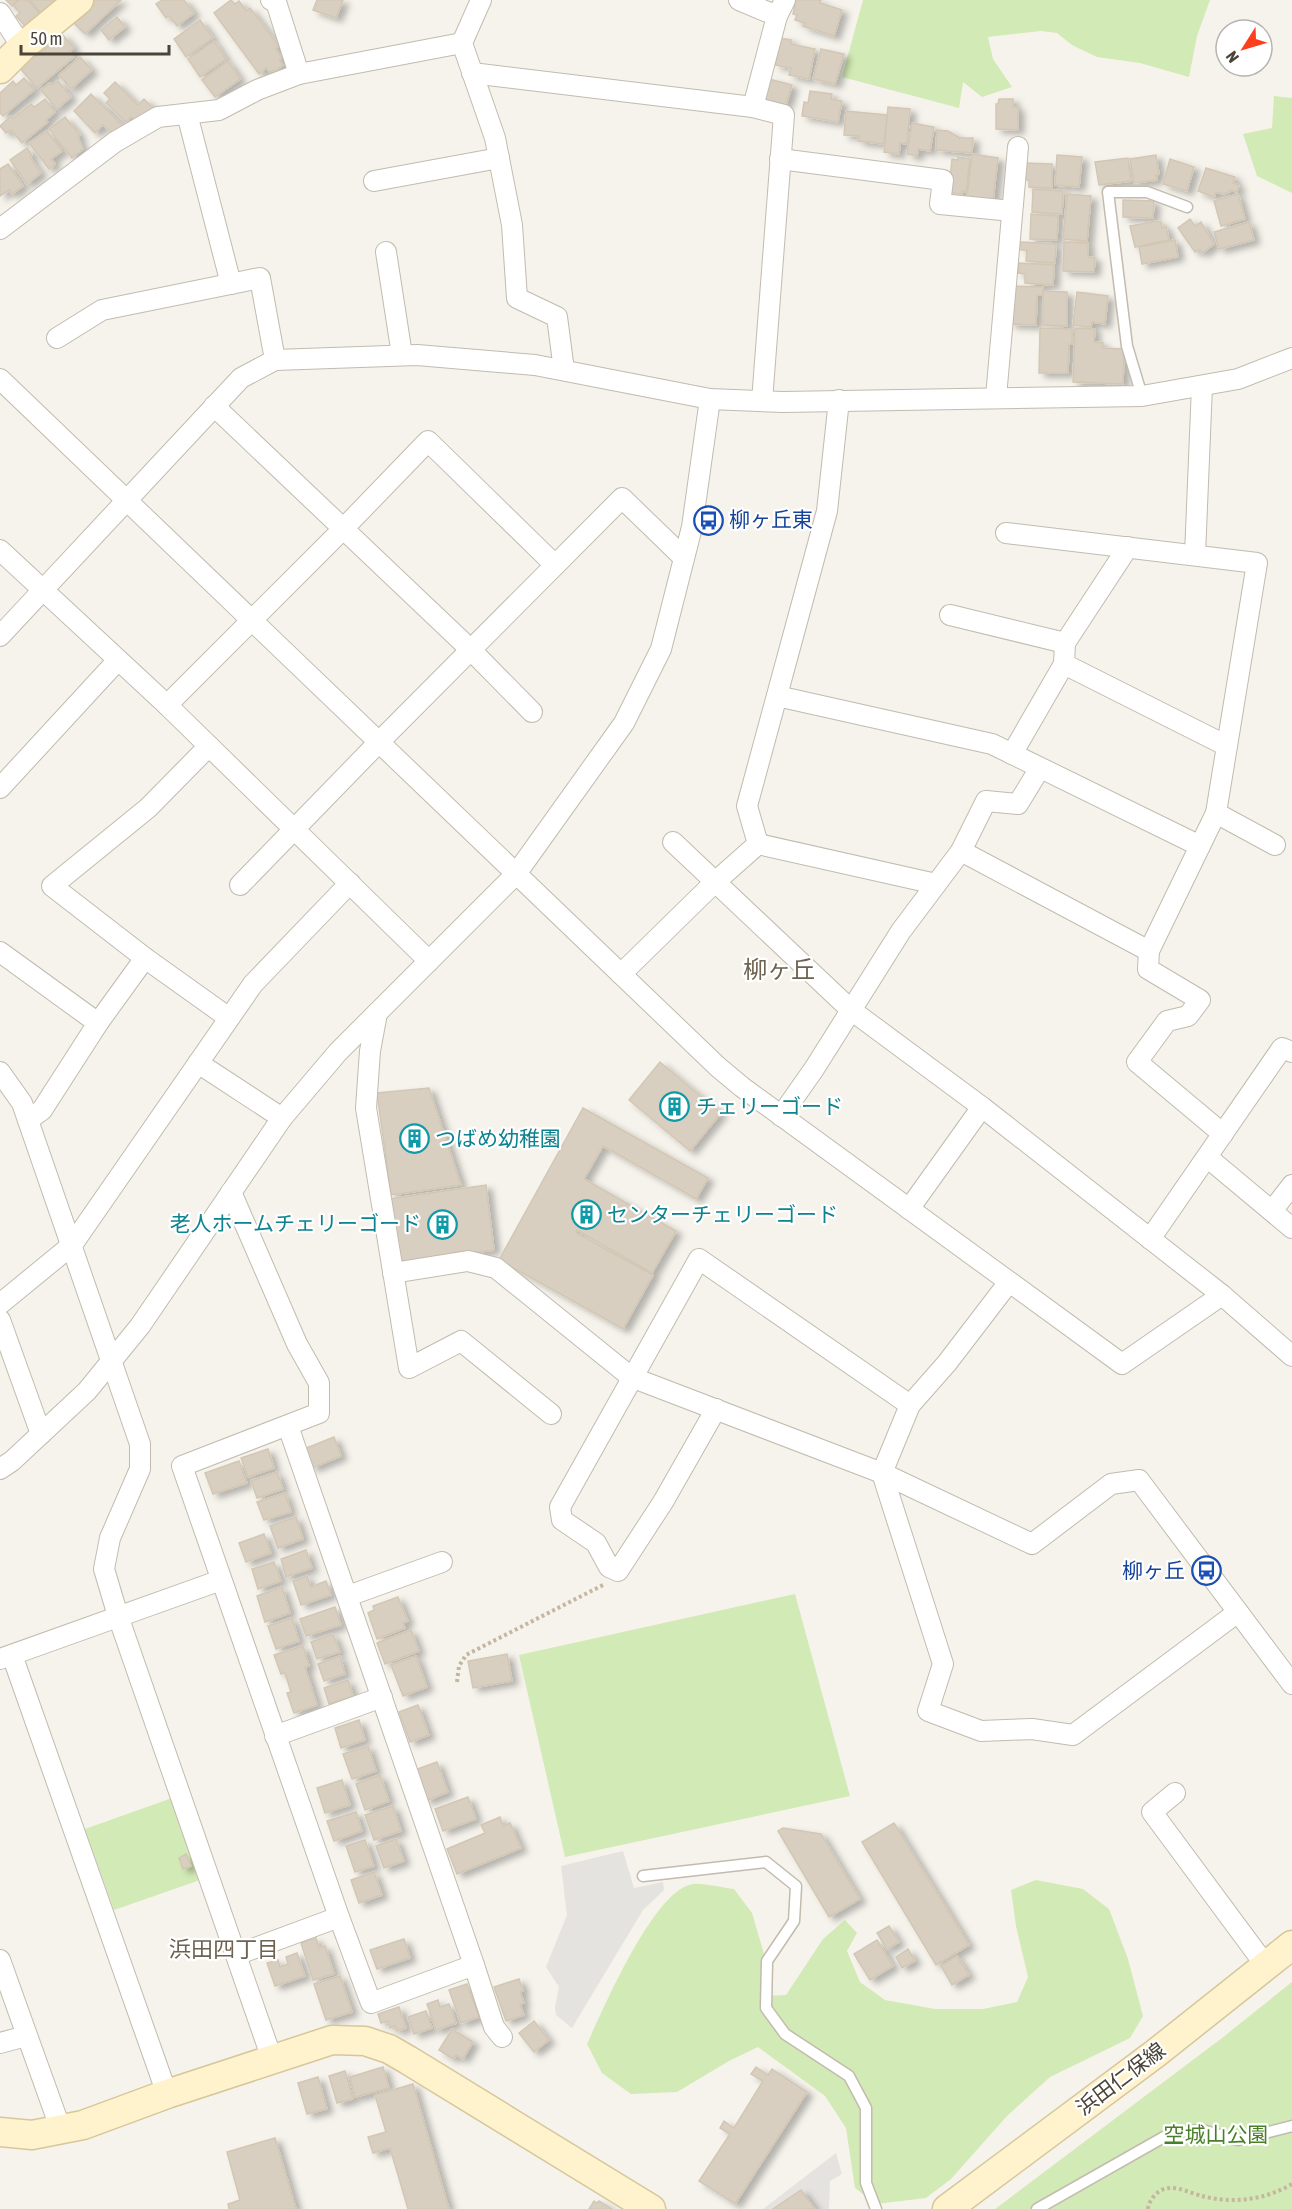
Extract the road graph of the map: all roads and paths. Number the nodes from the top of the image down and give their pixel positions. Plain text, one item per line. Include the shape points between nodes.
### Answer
1 (79, 0) edge
2 (271, 0) edge
3 (481, 0) edge
4 (740, 0) edge
5 (781, 8) edge
6 (0, 13) edge
7 (462, 43) junction
8 (22, 47) junction
9 (0, 69) edge
10 (472, 73) junction
11 (299, 74) junction
12 (753, 107) junction
13 (187, 114) junction
14 (1018, 147) dead end
15 (499, 158) junction
16 (780, 159) junction
17 (374, 181) dead end
18 (1187, 207) dead end
19 (1012, 212) junction
20 (0, 229) edge
21 (386, 252) dead end
22 (231, 284) junction
23 (57, 338) dead end
24 (402, 355) junction
25 (1292, 358) edge
26 (275, 360) junction
27 (564, 370) junction
28 (0, 379) edge
29 (1202, 386) junction
30 (1142, 396) junction
31 (996, 397) junction
32 (710, 399) junction
33 (839, 400) junction
34 (762, 401) junction
35 (214, 406) junction
36 (126, 500) junction
37 (343, 529) junction
38 (1006, 533) dead end
39 (1128, 547) junction
40 (0, 550) edge
41 (1195, 555) junction
42 (684, 558) junction
43 (555, 566) junction
44 (42, 590) junction
45 (950, 615) dead end
46 (252, 621) junction
47 (0, 636) edge
48 (1065, 643) junction
49 (471, 650) junction
50 (118, 660) junction
51 (1064, 664) junction
52 (777, 696) junction
53 (167, 705) junction
54 (532, 712) dead end
55 (379, 742) junction
56 (209, 746) junction
57 (1227, 746) junction
58 (1012, 754) junction
59 (1040, 768) junction
60 (0, 788) edge
61 (1216, 813) junction
62 (294, 830) junction
63 (673, 842) dead end
64 (758, 844) junction
65 (1275, 844) dead end
66 (1200, 846) junction
67 (961, 851) junction
68 (516, 874) junction
69 (350, 883) junction
70 (714, 883) junction
71 (936, 884) junction
72 (240, 885) dead end
73 (1149, 951) junction
74 (0, 952) edge
75 (145, 958) junction
76 (429, 961) junction
77 (621, 974) junction
78 (851, 1010) junction
79 (376, 1013) junction
80 (229, 1018) junction
81 (98, 1023) junction
82 (1292, 1052) edge
83 (198, 1063) junction
84 (0, 1072) edge
85 (982, 1107) junction
86 (782, 1116) junction
87 (282, 1118) junction
88 (28, 1120) junction
89 (1223, 1134) junction
90 (1207, 1157) junction
91 (1292, 1185) edge
92 (231, 1192) junction
93 (909, 1209) junction
94 (1272, 1211) junction
95 (1292, 1228) edge
96 (1150, 1239) junction
97 (72, 1245) junction
98 (393, 1273) junction
99 (1009, 1282) junction
100 (1222, 1295) junction
101 (0, 1304) edge
102 (0, 1320) edge
103 (1292, 1356) edge
104 (112, 1361) junction
105 (631, 1377) junction
106 (910, 1406) junction
107 (716, 1409) junction
108 (551, 1414) dead end
109 (288, 1426) junction
110 (41, 1434) junction
111 (0, 1469) edge
112 (882, 1473) junction
113 (442, 1562) dead end
114 (618, 1571) junction
115 (220, 1580) junction
116 (348, 1596) junction
117 (1238, 1612) junction
118 (118, 1616) junction
119 (6, 1657) edge
120 (457, 1682) dead end
121 (1292, 1684) edge
122 (382, 1697) junction
123 (275, 1736) junction
124 (1174, 1793) dead end
125 (643, 1876) dead end
126 (339, 1917) junction
127 (1292, 1945) edge
128 (236, 1955) junction
129 (0, 1960) edge
130 (474, 1965) junction
131 (1266, 1966) junction
132 (26, 2036) junction
133 (502, 2037) dead end
134 (0, 2043) edge
135 (272, 2059) junction
136 (167, 2094) junction
137 (1292, 2126) edge
138 (61, 2130) junction
139 (0, 2132) edge
140 (1292, 2184) edge
141 (651, 2209) edge
142 (876, 2209) edge
143 (947, 2209) edge
144 (1037, 2209) edge
145 (1148, 2209) edge

1 - 8 street
2 - 11 street via 276,2
3 - 7 street
4 - 5 street
5 - 12 street
6 - 8 street
7 - 10 street
7 - 11 street
8 - 9 street
10 - 12 street
10 - 15 street
11 - 13 street via 219,110
12 - 16 street via 784,115
13 - 20 street via 158,117 115,142
13 - 22 street
14 - 19 street
15 - 17 street
15 - 27 street via 512,225 517,298 557,317
16 - 19 street via 942,180 940,204
16 - 34 street
18 - 30 lane via 1147,192 1108,192 1127,346
19 - 31 street
21 - 24 street
22 - 23 street via 102,310
22 - 26 street via 260,278
24 - 26 street
24 - 27 street
25 - 29 street via 1238,380
26 - 35 street via 241,378
27 - 32 street
28 - 36 street
29 - 30 street
29 - 41 street
30 - 31 street
31 - 33 street
32 - 34 street
32 - 42 street
33 - 34 street
33 - 52 street via 827,511
35 - 36 street
35 - 37 street
36 - 44 street
36 - 46 street
37 - 43 street via 428,441
37 - 46 street
37 - 49 street
38 - 39 street
39 - 41 street
39 - 48 street
40 - 44 street
41 - 57 street via 1257,563
42 - 43 street via 622,498
42 - 68 street via 661,649 624,723
43 - 49 street
44 - 47 street
44 - 50 street
45 - 48 street
46 - 53 street
46 - 55 street
48 - 51 street
49 - 54 street
49 - 55 street
50 - 53 street
50 - 60 street
51 - 57 street
51 - 58 street
52 - 58 street via 992,744
52 - 64 street via 747,806
53 - 56 street
55 - 62 street
55 - 68 street
56 - 62 street
56 - 75 street via 148,808 52,886
57 - 61 street
58 - 59 street
59 - 66 street
59 - 67 street via 1018,804 986,801
61 - 65 street
61 - 66 street
62 - 69 street
62 - 72 street
63 - 70 street
64 - 70 street
64 - 71 street
66 - 73 street
67 - 71 street
67 - 73 street
68 - 76 street
68 - 77 street
69 - 76 street
69 - 80 street via 253,984
70 - 77 street
70 - 78 street
71 - 78 street
73 - 89 street via 1148,969 1200,1000 1188,1016 1167,1021 1137,1062
74 - 81 street
75 - 80 street
75 - 81 street
76 - 79 street
77 - 86 street via 718,1067
78 - 85 street
78 - 86 street
79 - 87 street
79 - 98 street via 366,1108
80 - 83 street
81 - 88 street via 42,1110
82 - 89 street via 1282,1048
83 - 87 street
83 - 97 street
84 - 88 street via 22,1103
85 - 93 street
85 - 96 street
86 - 93 street
87 - 92 street
88 - 97 street
89 - 90 street
90 - 94 street
90 - 96 street
91 - 94 street
92 - 104 street
92 - 109 street via 297,1344 319,1383 319,1413
93 - 99 street
94 - 95 street
96 - 100 street
97 - 101 street
97 - 104 street
98 - 105 street via 468,1262 496,1268
98 - 108 street via 409,1368 461,1341
99 - 100 street via 1122,1364
99 - 106 street
100 - 103 street
102 - 110 street
104 - 110 street
104 - 118 street via 140,1444 140,1469 110,1538 104,1569
105 - 106 street via 699,1259
105 - 107 street
105 - 114 street via 560,1507 562,1520 596,1543 609,1567
106 - 112 street
107 - 112 street
107 - 114 street
109 - 115 street via 182,1466
109 - 116 street
110 - 111 street
112 - 117 street via 1032,1544 1111,1484 1139,1480
112 - 117 street via 943,1664 928,1711 981,1731 1032,1729 1073,1735
113 - 116 street
114 - 120 path via 613,1581 466,1655 459,1666
115 - 118 street
115 - 123 street
116 - 122 street
117 - 121 street
118 - 119 street
118 - 128 street
119 - 136 street
122 - 123 street
122 - 130 street
123 - 126 street
124 - 131 street via 1152,1812
125 - 142 lane via 766,1862 796,1886 794,1921 767,1961 766,2008 785,2034 849,2076 866,2108 866,2183
126 - 128 street
126 - 130 street via 371,2003
127 - 131 street, 浜田仁保線
128 - 135 street
129 - 132 street
130 - 133 street via 494,2027
131 - 143 street, 浜田仁保線
132 - 134 street
132 - 138 street
135 - 136 street
135 - 141 street via 332,2040 365,2041 389,2049
136 - 138 street
137 - 144 lane via 1238,2140 1202,2130 1171,2133
138 - 139 street via 32,2135
140 - 145 path via 1270,2194 1231,2201 1169,2187 1156,2194

